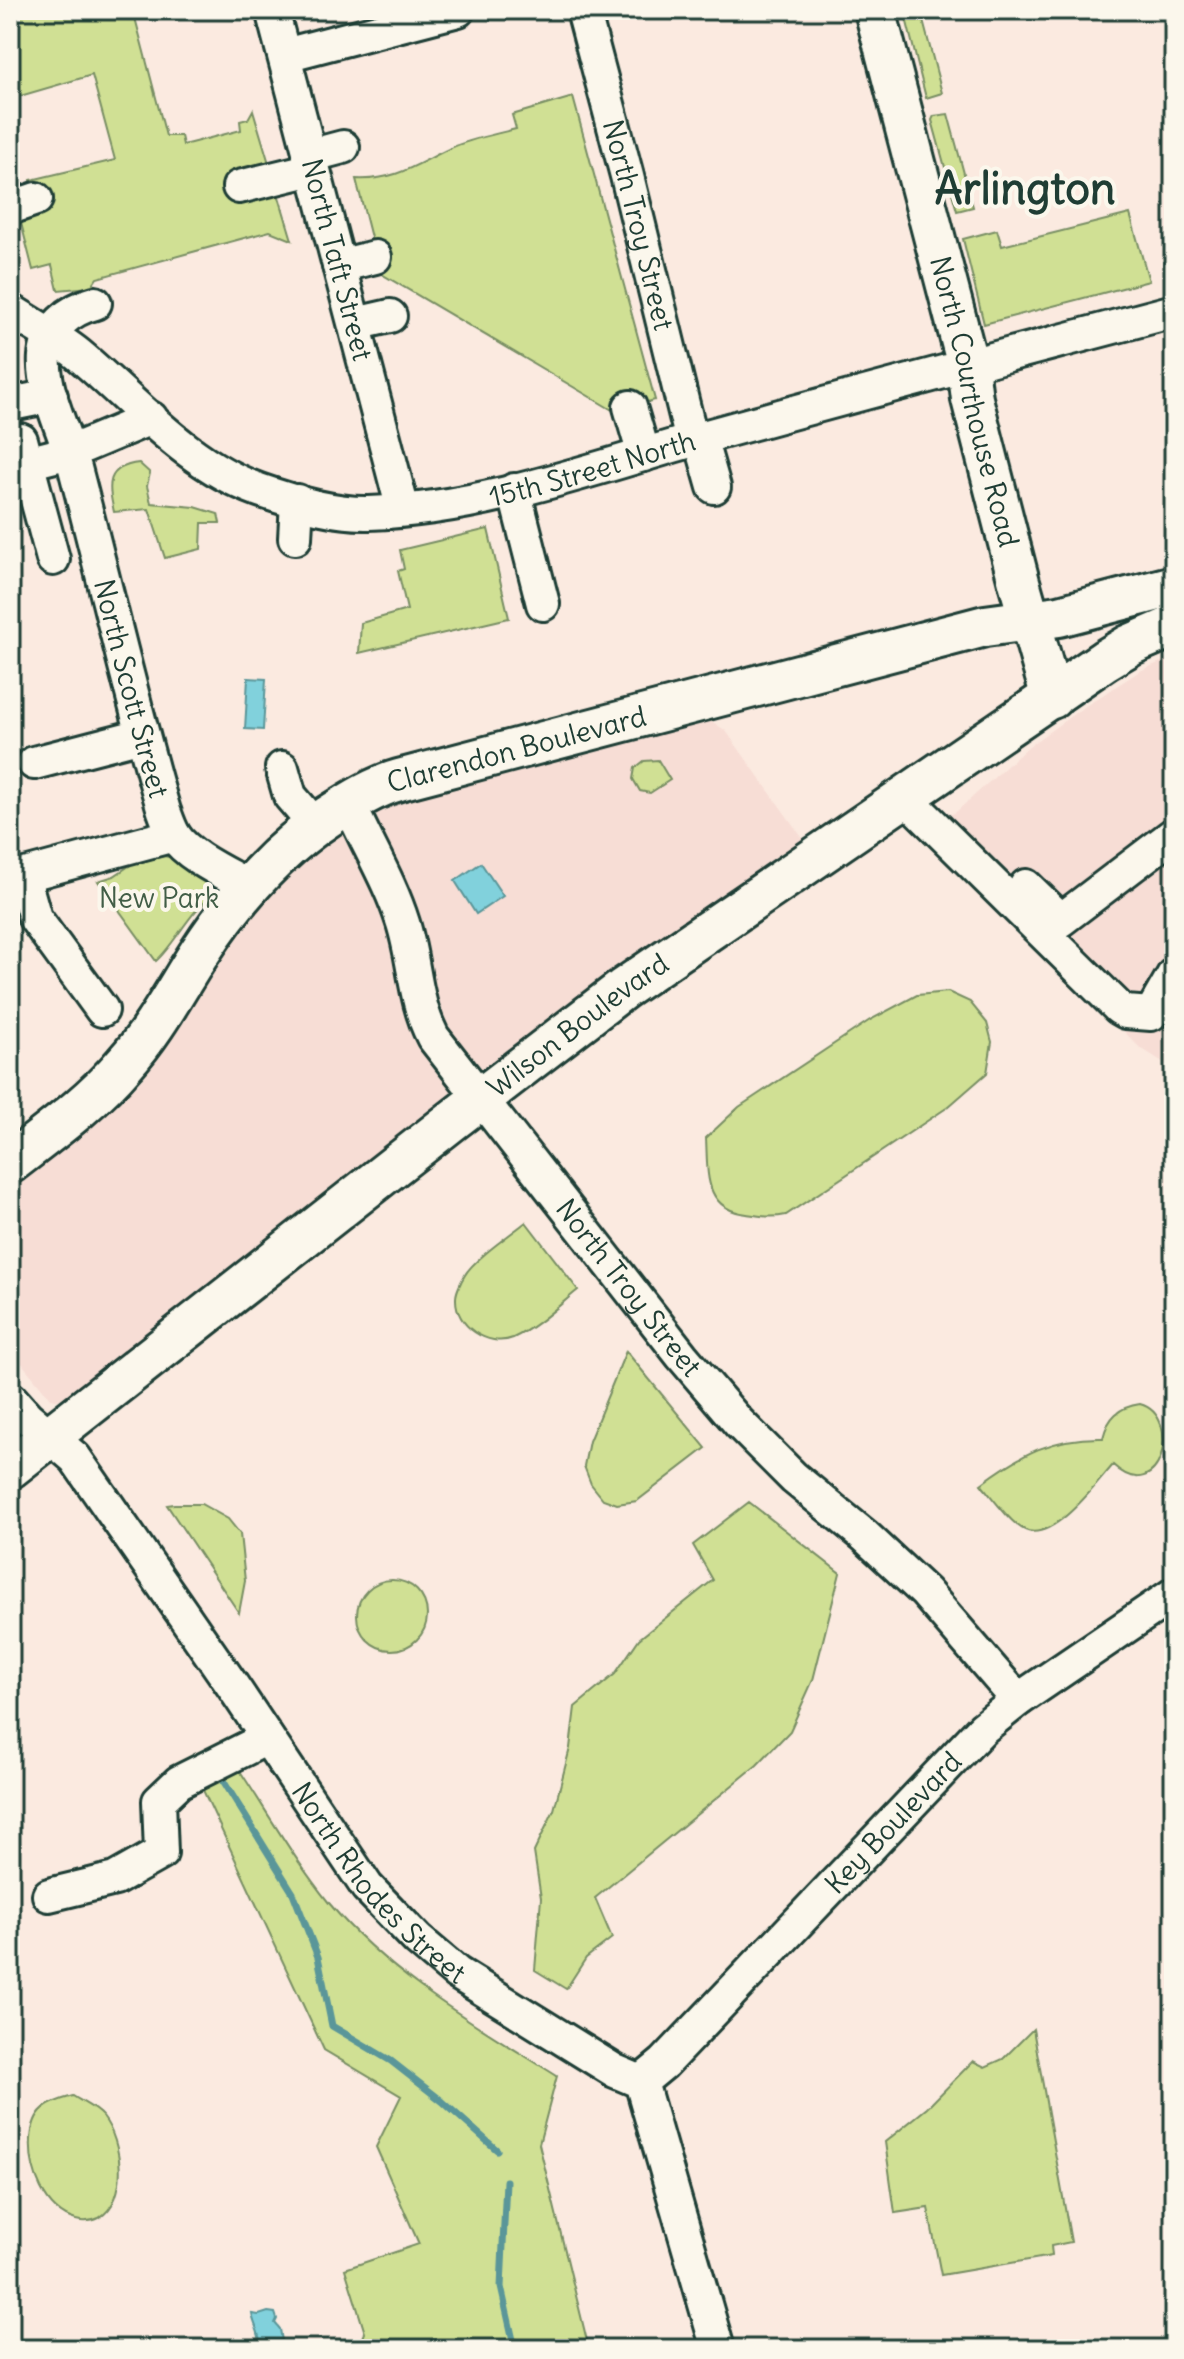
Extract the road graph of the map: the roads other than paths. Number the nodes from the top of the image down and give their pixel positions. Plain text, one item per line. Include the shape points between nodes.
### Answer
1 (272, 10) edge
2 (458, 10) edge
3 (583, 10) edge
4 (875, 10) edge
5 (285, 55) junction
6 (343, 147) dead end
7 (311, 162) junction
8 (239, 187) dead end
9 (375, 257) dead end
10 (339, 266) junction
11 (95, 303) dead end
12 (10, 310) edge
13 (1174, 311) edge
14 (390, 316) dead end
15 (355, 324) junction
16 (50, 335) junction
17 (968, 366) junction
18 (51, 396) junction
19 (630, 407) dead end
20 (151, 418) junction
21 (17, 424) edge
22 (696, 439) junction
23 (70, 452) junction
24 (644, 455) junction
25 (714, 487) dead end
26 (514, 490) junction
27 (297, 501) junction
28 (403, 510) junction
29 (90, 527) junction
30 (295, 538) dead end
31 (1174, 586) edge
32 (543, 604) dead end
33 (1029, 619) junction
34 (1174, 626) edge
35 (1052, 698) junction
36 (142, 735) junction
37 (34, 763) dead end
38 (282, 768) dead end
39 (915, 792) junction
40 (349, 803) junction
41 (315, 825) junction
42 (1174, 834) edge
43 (174, 835) junction
44 (17, 878) edge
45 (248, 886) junction
46 (1174, 974) edge
47 (102, 1010) dead end
48 (481, 1099) junction
49 (10, 1163) edge
50 (10, 1398) edge
51 (49, 1437) junction
52 (10, 1468) edge
53 (1174, 1594) edge
54 (1018, 1700) junction
55 (267, 1738) junction
56 (49, 1895) dead end
57 (641, 2082) junction
58 (718, 2349) edge

1 - 5 street, North Taft Street
2 - 5 street
3 - 22 street, North Troy Street via 638,174
4 - 17 main road, North Courthouse Road
5 - 7 street, North Taft Street
6 - 7 street
7 - 8 street
7 - 10 street, North Taft Street
9 - 10 street
10 - 15 street, North Taft Street
11 - 16 street via 70,312
12 - 16 street, 15th Street North
13 - 17 street, 15th Street North
14 - 15 street
15 - 28 street, North Taft Street
16 - 18 street, North Scott Street via 44,369
16 - 20 street, 15th Street North
17 - 22 street, 15th Street North
17 - 33 main road, North Courthouse Road
18 - 21 street
18 - 23 street, North Scott Street
19 - 24 street
20 - 23 street
20 - 27 street, 15th Street North via 218,470
21 - 23 street
21 - 29 street via 50,548
22 - 24 street, 15th Street North
22 - 25 street, North Troy Street
23 - 29 street, North Scott Street
24 - 26 street, 15th Street North
26 - 28 street, 15th Street North
26 - 32 street
27 - 28 street, 15th Street North via 350,512
27 - 30 street
29 - 36 street, North Scott Street
31 - 33 main road, Clarendon Boulevard
33 - 35 main road, North Courthouse Road
33 - 40 main road, Clarendon Boulevard via 985,626 399,780
34 - 35 main road, Wilson Boulevard via 1118,653
35 - 39 main road, Wilson Boulevard
36 - 37 street
36 - 43 street, North Scott Street
38 - 41 street via 290,796
39 - 42 street via 1061,920
39 - 46 street via 1119,1008 1151,1014
39 - 48 main road, Wilson Boulevard via 685,945
40 - 41 main road, Clarendon Boulevard
40 - 48 street, North Troy Street via 401,915 426,1023
41 - 45 main road, Clarendon Boulevard
43 - 44 street
43 - 45 street, North Scott Street via 203,860
44 - 47 street via 35,918
45 - 49 main road, Clarendon Boulevard via 125,1063 96,1094
48 - 51 main road, Wilson Boulevard
48 - 54 street, North Troy Street via 739,1423 925,1592
50 - 51 street, North Rhodes Street
51 - 52 main road, Wilson Boulevard
51 - 55 street, North Rhodes Street via 75,1458
53 - 54 street, Key Boulevard
54 - 57 street, Key Boulevard via 983,1728
55 - 56 street via 179,1782 159,1801 161,1853 115,1879
55 - 57 street, North Rhodes Street via 367,1887 418,1940 480,1988
57 - 58 street

